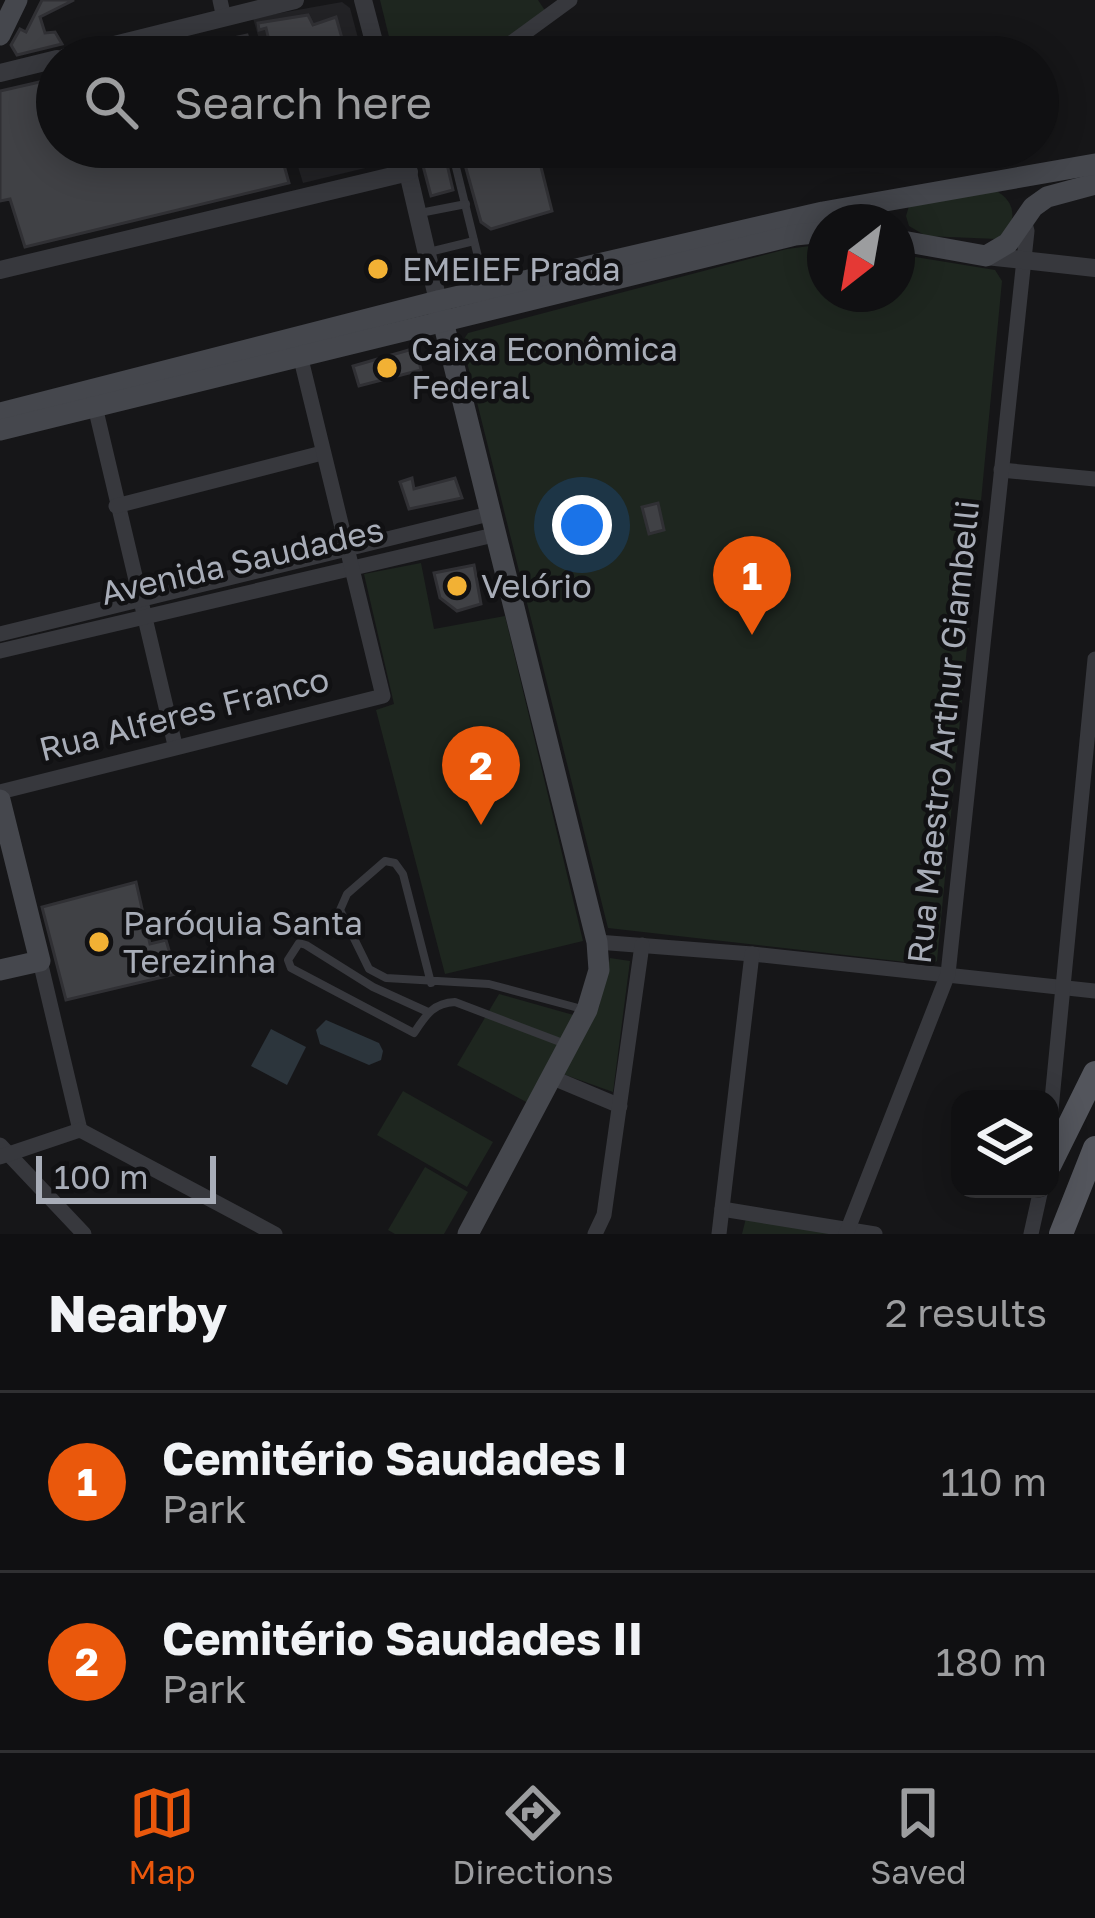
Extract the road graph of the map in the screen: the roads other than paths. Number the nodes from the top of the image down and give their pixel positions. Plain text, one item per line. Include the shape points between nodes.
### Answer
1 (17, 0) edge
2 (295, 0) edge
3 (363, 0) edge
4 (570, 0) edge
5 (222, 9) edge
6 (0, 35) edge
7 (133, 36) edge
8 (372, 36) edge
9 (521, 36) edge
10 (36, 64) edge
11 (0, 73) edge
12 (1095, 164) edge
13 (408, 168) edge
14 (457, 168) edge
15 (409, 172) junction
16 (995, 184) junction
17 (1095, 184) edge
18 (910, 198) junction
19 (466, 204) junction
20 (905, 204) edge
21 (418, 214) junction
22 (1024, 220) junction
23 (807, 234) edge
24 (474, 241) junction
25 (915, 243) edge
26 (427, 252) junction
27 (986, 256) junction
28 (1023, 261) junction
29 (1095, 268) edge
30 (0, 270) edge
31 (486, 290) junction
32 (441, 312) junction
33 (300, 355) junction
34 (110, 383) junction
35 (93, 405) junction
36 (0, 413) edge
37 (0, 430) edge
38 (322, 453) junction
39 (1001, 470) junction
40 (1095, 479) edge
41 (116, 506) junction
42 (495, 523) junction
43 (346, 547) junction
44 (351, 566) junction
45 (143, 606) junction
46 (0, 634) edge
47 (0, 651) edge
48 (1095, 659) edge
49 (176, 745) junction
50 (0, 796) edge
51 (597, 942) junction
52 (641, 945) junction
53 (752, 954) junction
54 (40, 961) junction
55 (0, 970) edge
56 (948, 974) junction
57 (431, 983) junction
58 (1062, 987) junction
59 (1095, 992) edge
60 (587, 1010) junction
61 (428, 1012) junction
62 (569, 1045) junction
63 (1095, 1073) edge
64 (551, 1078) junction
65 (1053, 1090) edge
66 (1059, 1105) edge
67 (620, 1106) junction
68 (1078, 1106) junction
69 (80, 1130) junction
70 (1059, 1145) edge
71 (1095, 1148) edge
72 (3, 1152) edge
73 (1039, 1198) edge
74 (722, 1209) junction
75 (78, 1232) edge
76 (847, 1232) edge
77 (275, 1234) edge
78 (468, 1234) edge
79 (595, 1234) edge
80 (719, 1234) edge
81 (875, 1234) edge
82 (1031, 1234) edge
83 (1060, 1234) edge

1 - 6 main road
2 - 5 street
3 - 8 street
4 - 9 street
5 - 7 street
10 - 11 street
12 - 16 main road
13 - 15 street
14 - 19 lane
15 - 21 street
15 - 30 street
16 - 18 main road
16 - 22 main road via 1018,202
17 - 22 main road via 1047,196
18 - 20 main road
18 - 31 main road
19 - 21 lane
19 - 24 lane
21 - 26 street
22 - 27 main road
22 - 28 street, Rua Maestro Arthur Giambelli
23 - 32 main road
24 - 26 lane
24 - 31 lane
25 - 27 main road
26 - 32 street
27 - 28 street
28 - 29 street
28 - 39 street, Rua Maestro Arthur Giambelli
31 - 32 main road
32 - 33 main road
32 - 34 main road
32 - 42 main road
33 - 35 main road
33 - 38 street
34 - 35 street via 95,392
34 - 36 main road
35 - 37 main road
35 - 41 street
38 - 41 street
38 - 43 street
39 - 40 street
39 - 56 street, Rua Maestro Arthur Giambelli
41 - 45 street
42 - 43 street, Avenida Saudades
42 - 44 street, Avenida Saudades
42 - 51 main road
43 - 44 street
43 - 45 street, Avenida Saudades
44 - 45 street, Avenida Saudades
44 - 49 street, Rua Alferes Franco via 383,696
45 - 46 street, Avenida Saudades
45 - 47 street, Avenida Saudades
45 - 49 street
48 - 58 street
49 - 50 street, Rua Alferes Franco
50 - 54 main road
51 - 52 street
51 - 60 main road via 599,970
52 - 53 street
52 - 67 street
53 - 56 street
53 - 74 street
54 - 55 main road
54 - 69 street
56 - 58 street
56 - 76 street, Rua Maestro Arthur Giambelli
57 - 57 lane via 369,969 340,910 347,893 385,861 403,874
57 - 60 lane via 489,984
58 - 59 street
58 - 65 street
60 - 62 main road
61 - 61 lane via 306,945 299,943 288,960 414,1033
61 - 62 lane via 455,1002
62 - 64 main road
63 - 68 main road
64 - 67 street
64 - 78 main road
66 - 68 main road
67 - 79 street
68 - 70 main road
69 - 72 street
69 - 77 street
71 - 83 main road
72 - 75 street
73 - 82 street
74 - 76 street
74 - 80 street
76 - 81 street

